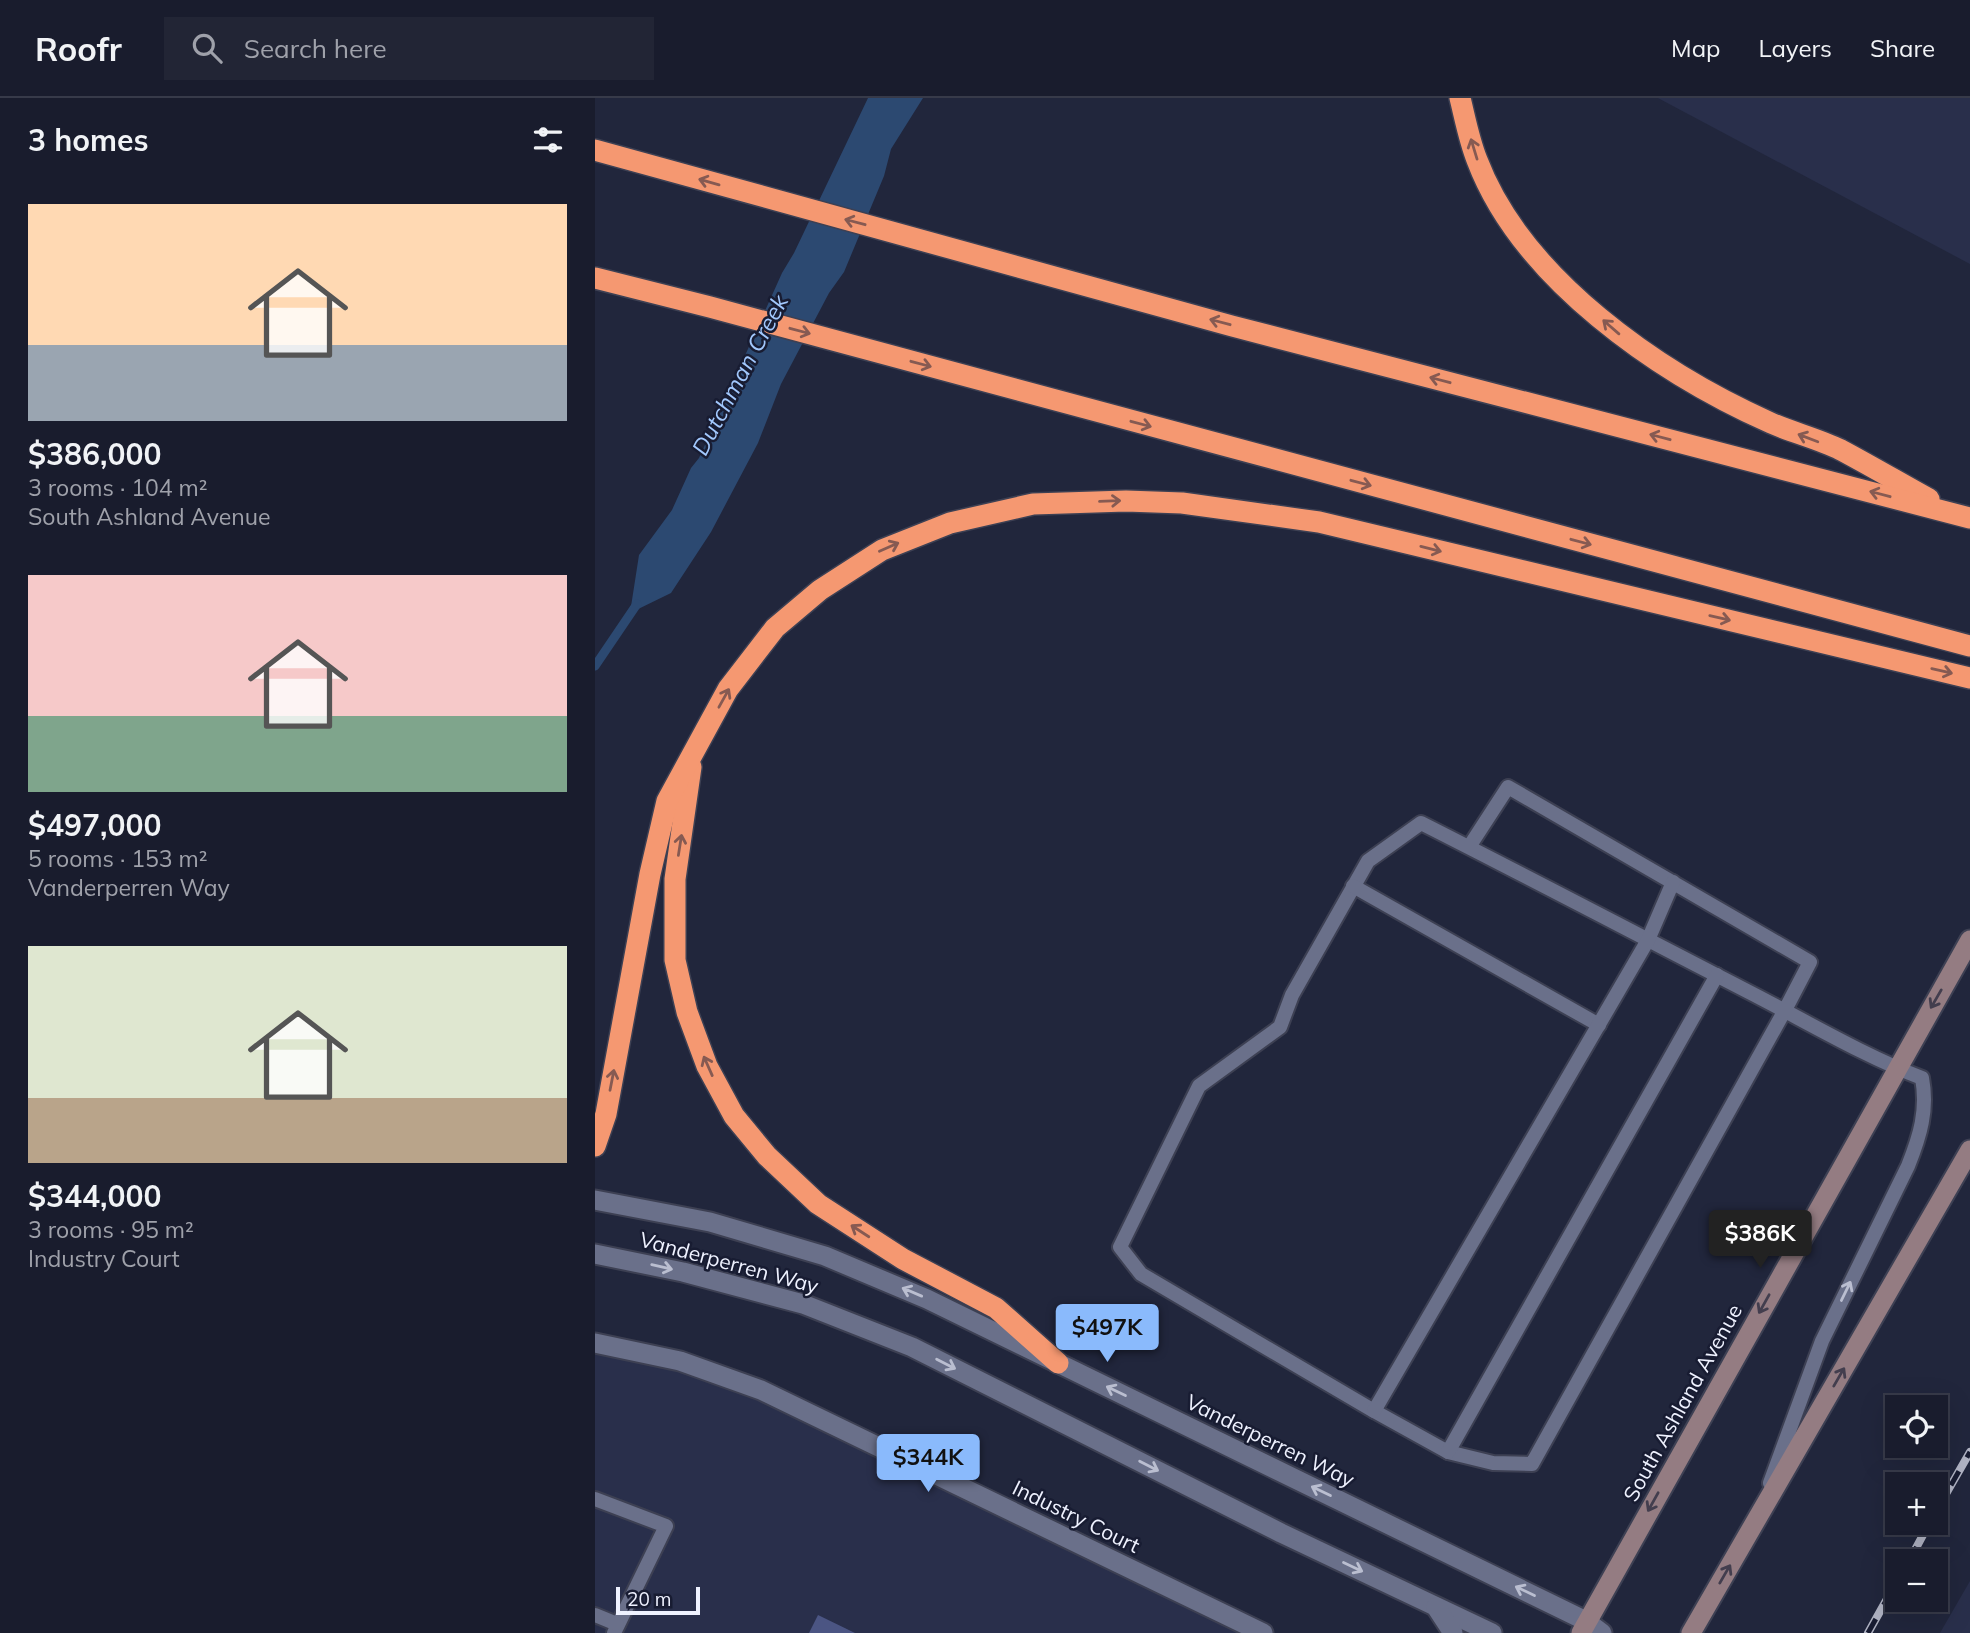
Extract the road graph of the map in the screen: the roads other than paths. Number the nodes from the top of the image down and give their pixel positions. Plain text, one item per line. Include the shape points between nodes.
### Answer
1 (1460, 98) edge
2 (595, 150) edge
3 (595, 278) edge
4 (1963, 516) edge
5 (1970, 646) edge
6 (1970, 678) edge
7 (692, 758) junction
8 (1469, 847) junction
9 (1673, 882) junction
10 (1353, 886) junction
11 (1648, 940) junction
12 (1970, 940) edge
13 (1717, 975) junction
14 (1785, 1010) junction
15 (1599, 1025) junction
16 (1896, 1068) junction
17 (595, 1146) edge
18 (1970, 1150) edge
19 (595, 1200) edge
20 (595, 1254) edge
21 (595, 1343) edge
22 (1058, 1363) junction
23 (1374, 1411) junction
24 (1448, 1452) junction
25 (595, 1499) edge
26 (1760, 1514) junction
27 (1435, 1606) junction
28 (595, 1615) edge
29 (615, 1629) edge
30 (1590, 1629) edge
31 (1263, 1633) edge
32 (1453, 1633) edge
33 (1492, 1633) edge
34 (1691, 1633) edge

4 -> 1 highway via 1839,449 1772,424 1705,390 1613,330 1519,236 1477,161
4 -> 2 highway via 1232,326
3 -> 5 highway
7 -> 6 highway via 728,689 775,628 820,590 894,545 950,523 1033,504 1182,503 1319,522
17 -> 7 highway via 606,1114 667,802
22 -> 7 highway via 996,1308 903,1259 818,1204 767,1156 734,1116 707,1066 687,1012 675,960 675,879
8 - 9 lane via 1508,787
8 - 10 lane via 1421,824 1367,861
8 - 11 lane
9 - 11 lane
9 - 14 lane via 1809,962
10 - 15 lane
10 - 23 lane via 1291,995 1279,1027 1199,1086 1120,1247 1141,1274
11 - 13 lane
11 - 15 lane
12 -> 16 main road, South Ashland Avenue
13 - 14 lane
13 - 24 lane
14 - 16 lane
14 - 24 lane via 1532,1464 1493,1463
15 - 23 lane
26 -> 16 lane via 1822,1341 1920,1137 1925,1111 1922,1078
16 -> 30 main road, South Ashland Avenue
26 -> 18 main road
22 -> 19 street, Vanderperren Way via 825,1256 710,1222
20 -> 27 street, Vanderperren Way via 803,1304 912,1347
21 - 31 street, Industry Court via 680,1361 761,1390
30 -> 22 street, Vanderperren Way
23 - 24 lane
25 - 29 lane via 666,1526
34 -> 26 main road
27 - 32 street
27 - 33 street, Vanderperren Way
28 - 29 lane

